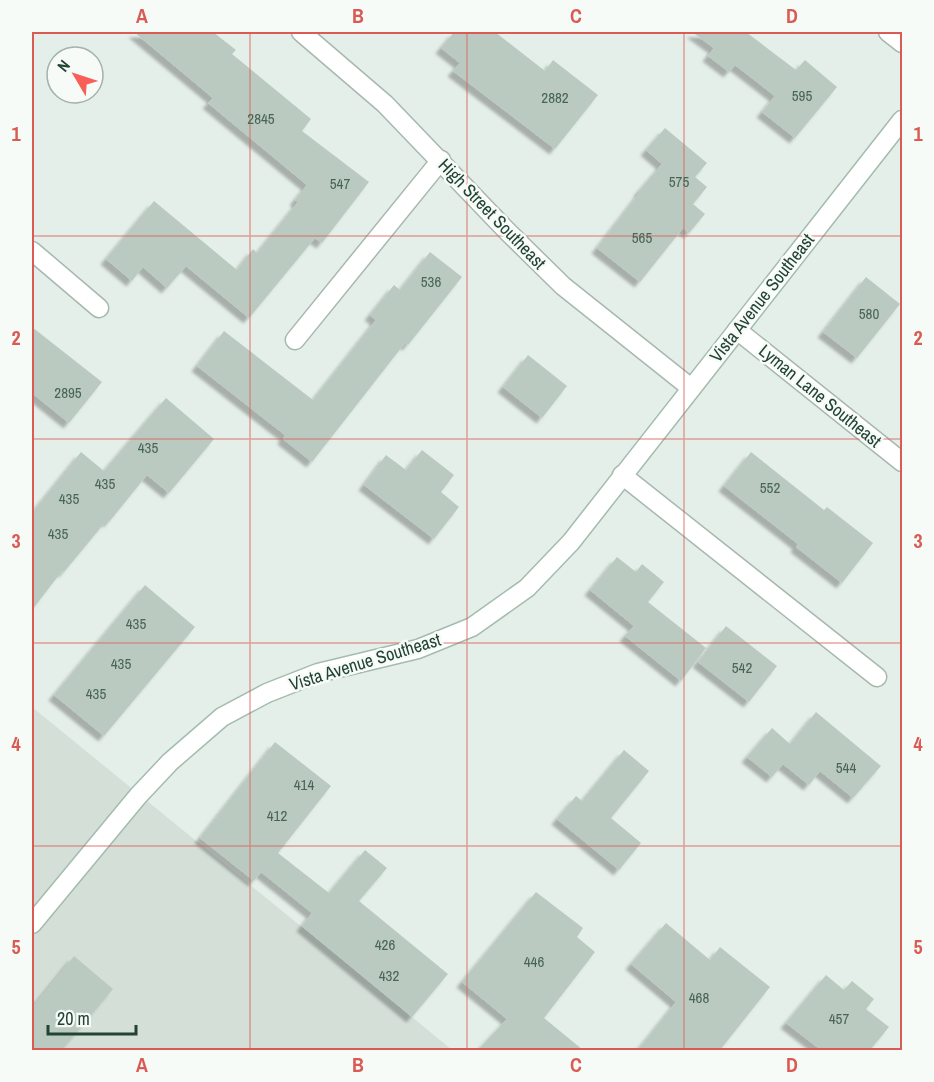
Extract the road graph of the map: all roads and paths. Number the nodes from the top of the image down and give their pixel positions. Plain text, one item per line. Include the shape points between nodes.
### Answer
1 (301, 32) edge
2 (888, 32) edge
3 (903, 43) edge
4 (903, 120) edge
5 (441, 160) junction
6 (32, 251) edge
7 (99, 308) dead end
8 (737, 330) junction
9 (295, 340) dead end
10 (691, 388) junction
11 (903, 462) edge
12 (622, 475) junction
13 (877, 677) dead end
14 (32, 924) edge

1 - 5 street, High Street Southeast via 385,104
2 - 3 street
4 - 8 street, Vista Avenue Southeast
5 - 9 street
5 - 10 street, High Street Southeast via 564,286
6 - 7 street
8 - 10 street, Vista Avenue Southeast
8 - 11 street, Lyman Lane Southeast
10 - 12 street, Vista Avenue Southeast
12 - 13 street
12 - 14 street, Vista Avenue Southeast via 571,543 527,588 472,627 418,649 318,673 267,693 222,717 146,787

